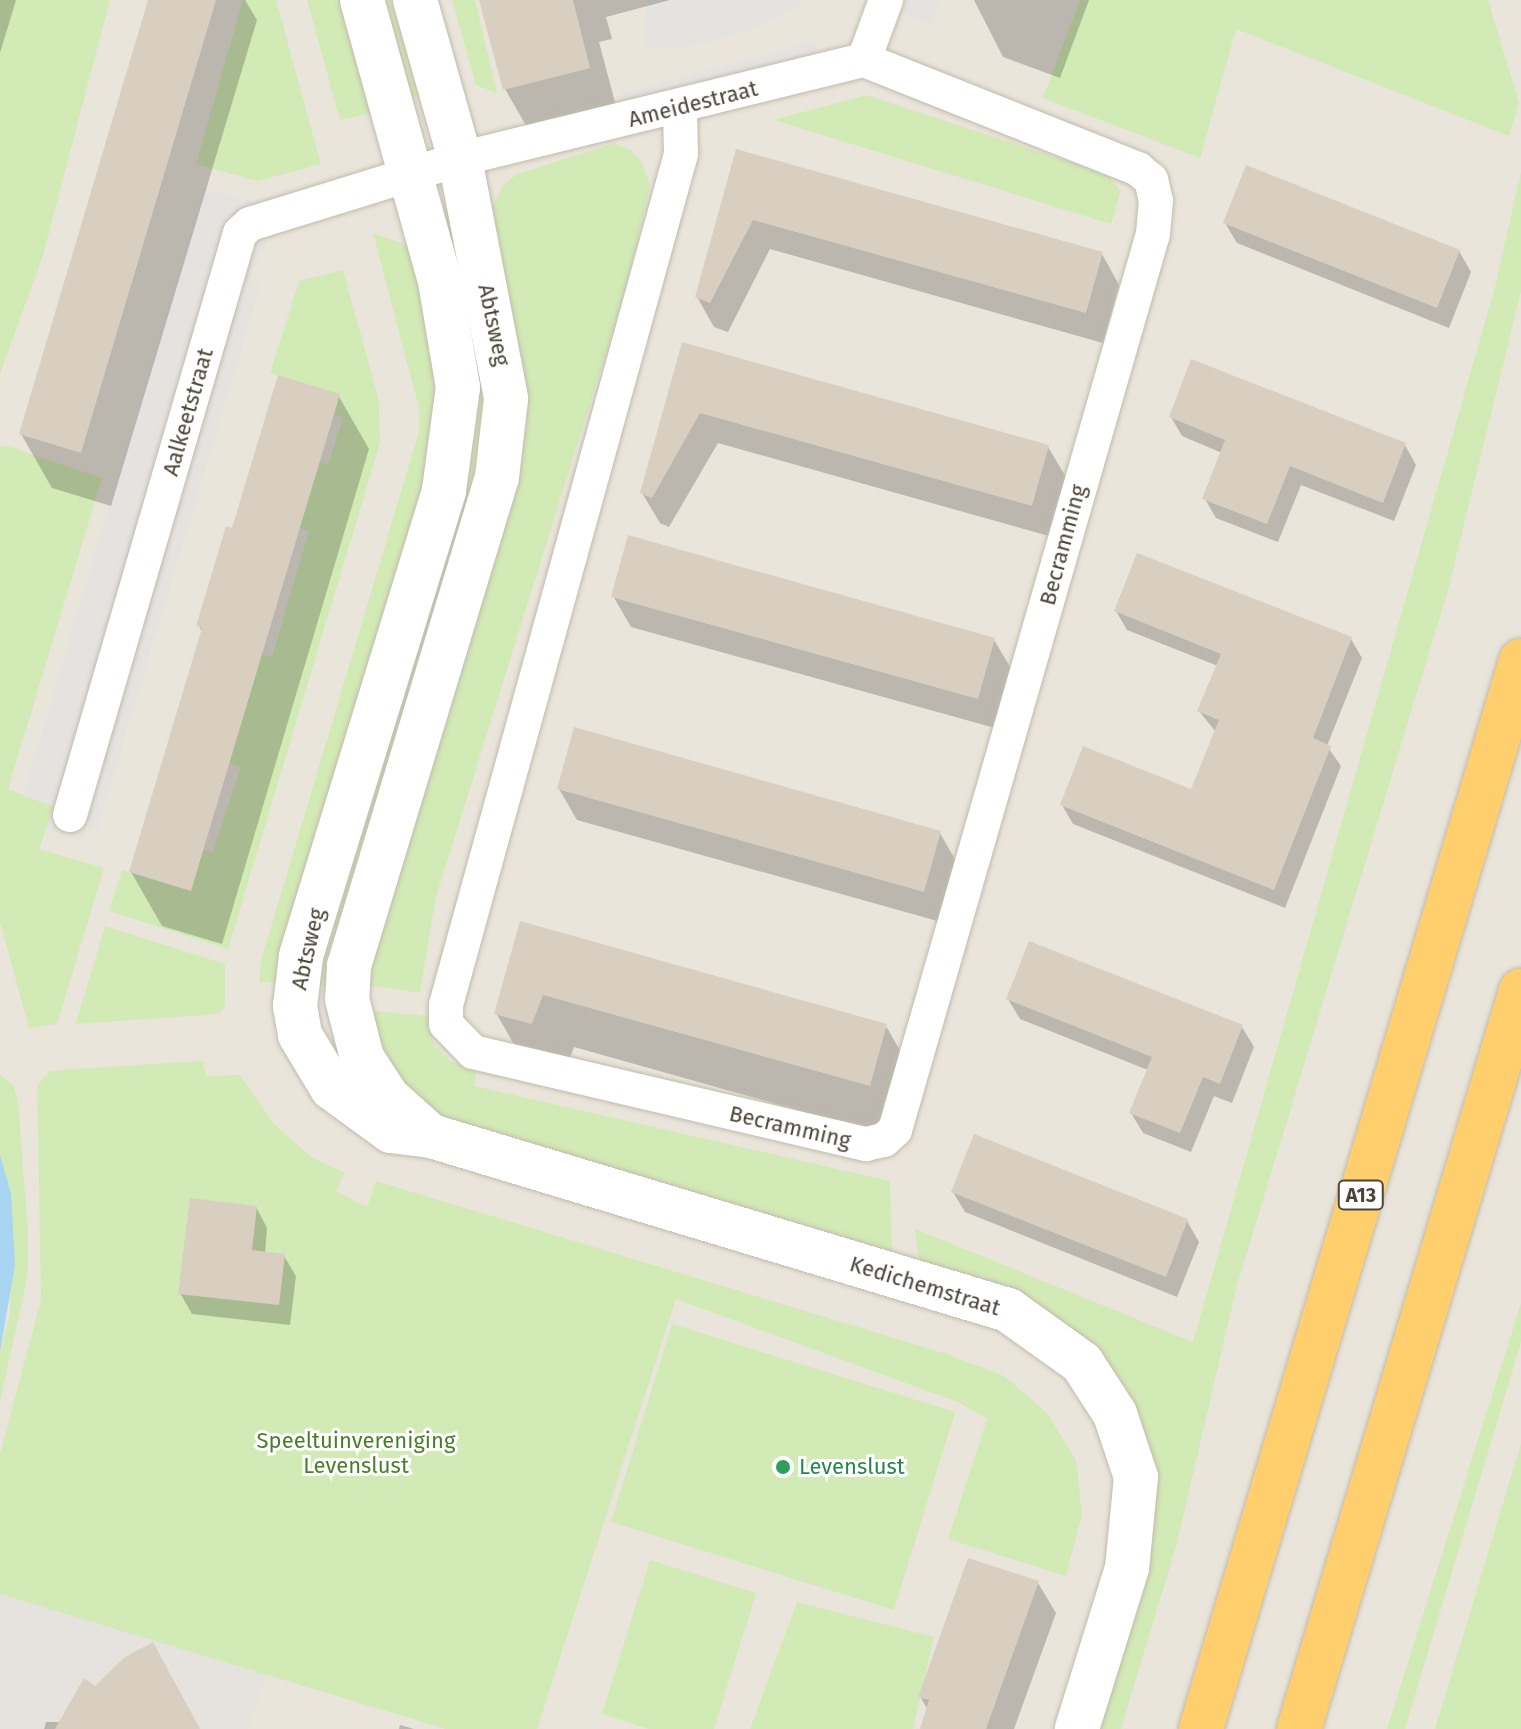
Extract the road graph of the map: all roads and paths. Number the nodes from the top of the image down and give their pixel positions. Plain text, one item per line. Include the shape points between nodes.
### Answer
1 (362, 0) edge
2 (415, 0) edge
3 (886, 0) edge
4 (864, 60) junction
5 (680, 108) junction
6 (460, 159) junction
7 (410, 173) junction
8 (1521, 661) edge
9 (70, 815) dead end
10 (1521, 991) edge
11 (431, 1136) junction
12 (1077, 1729) edge
13 (1201, 1729) edge
14 (1299, 1729) edge

1 - 7 street, Abtsweg
2 - 6 street, Abtsweg
3 - 4 street
4 - 5 street, Ameidestraat
4 - 5 street, Becramming via 1138,169 1151,180 1156,201 1153,234 895,1130 884,1140 866,1144 473,1052 446,1024 446,1005 681,154
5 - 6 street, Ameidestraat
6 - 7 street, Aalkeetstraat
6 - 11 street, Abtsweg via 504,372 504,428 497,477 349,966 347,999 352,1031 373,1077 399,1110
7 - 9 street, Aalkeetstraat via 250,224 240,233
7 - 11 street, Abtsweg via 455,357 452,453 301,957 295,1006 308,1055 343,1099 391,1131
8 - 13 highway, A13
10 - 14 highway
11 - 12 street, Kedichemstraat via 1008,1310 1082,1363 1115,1414 1136,1477 1127,1568

